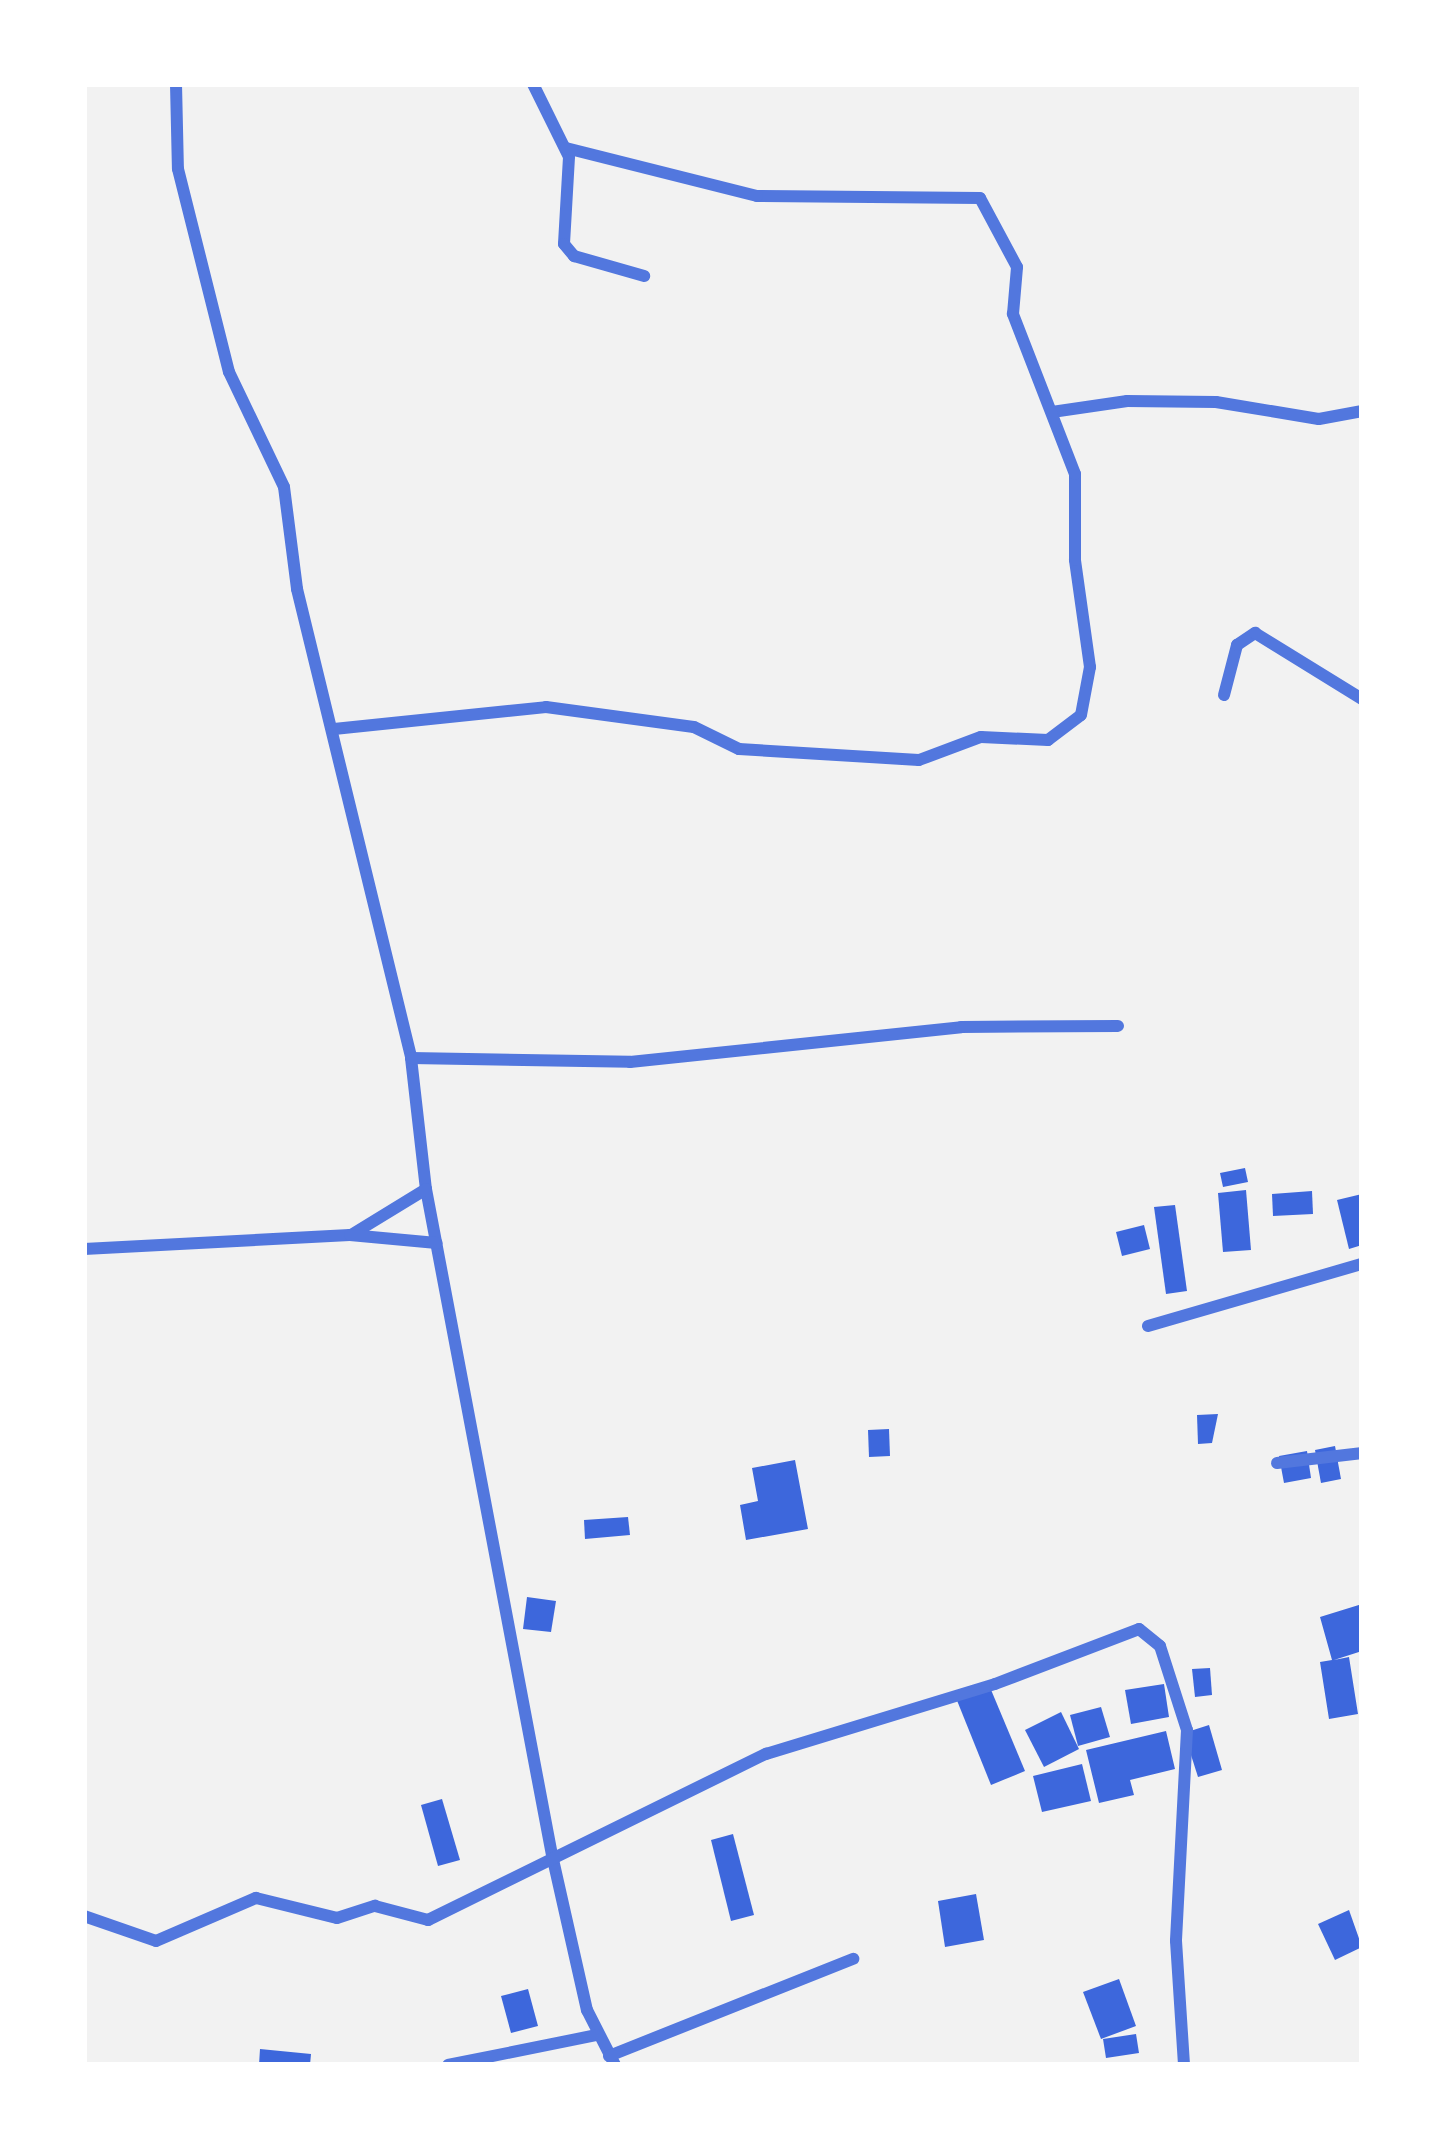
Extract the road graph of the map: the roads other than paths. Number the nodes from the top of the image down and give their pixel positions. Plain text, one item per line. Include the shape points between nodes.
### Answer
1 (176, 84) edge
2 (533, 84) edge
3 (566, 148) junction
4 (644, 276) dead end
5 (1362, 411) edge
6 (1052, 412) junction
7 (1224, 694) dead end
8 (1362, 699) edge
9 (334, 729) junction
10 (1118, 1026) dead end
11 (410, 1058) junction
12 (426, 1189) junction
13 (350, 1235) junction
14 (436, 1243) junction
15 (84, 1249) edge
16 (1362, 1264) edge
17 (1148, 1326) dead end
18 (1362, 1453) edge
19 (1277, 1462) dead end
20 (552, 1855) junction
21 (84, 1916) edge
22 (853, 1959) dead end
23 (597, 2036) junction
24 (612, 2060) edge
25 (448, 2065) edge
26 (1184, 2065) edge

1 - 9 street via 184,196 234,392 284,487 297,589
2 - 3 street
3 - 4 street via 564,244 574,256
3 - 6 street via 757,196 973,194 1017,267 1012,314
5 - 6 street via 1319,419 1216,401 1127,401
6 - 9 street via 1075,474 1076,560 1090,654 1082,715 1062,736 980,737 919,760 739,749 694,728 546,707
7 - 8 street via 1238,645 1255,633
9 - 11 street
10 - 11 street via 938,1029 630,1061
11 - 12 street
12 - 13 street
12 - 14 street
13 - 14 street
13 - 15 street
14 - 20 street
16 - 17 street
18 - 19 street
20 - 21 street via 428,1920 375,1906 337,1918 256,1898 156,1941
20 - 23 street
20 - 26 street via 782,1747 1008,1680 1139,1629 1160,1646 1186,1730 1176,1988
22 - 24 street
23 - 24 street
23 - 25 street

